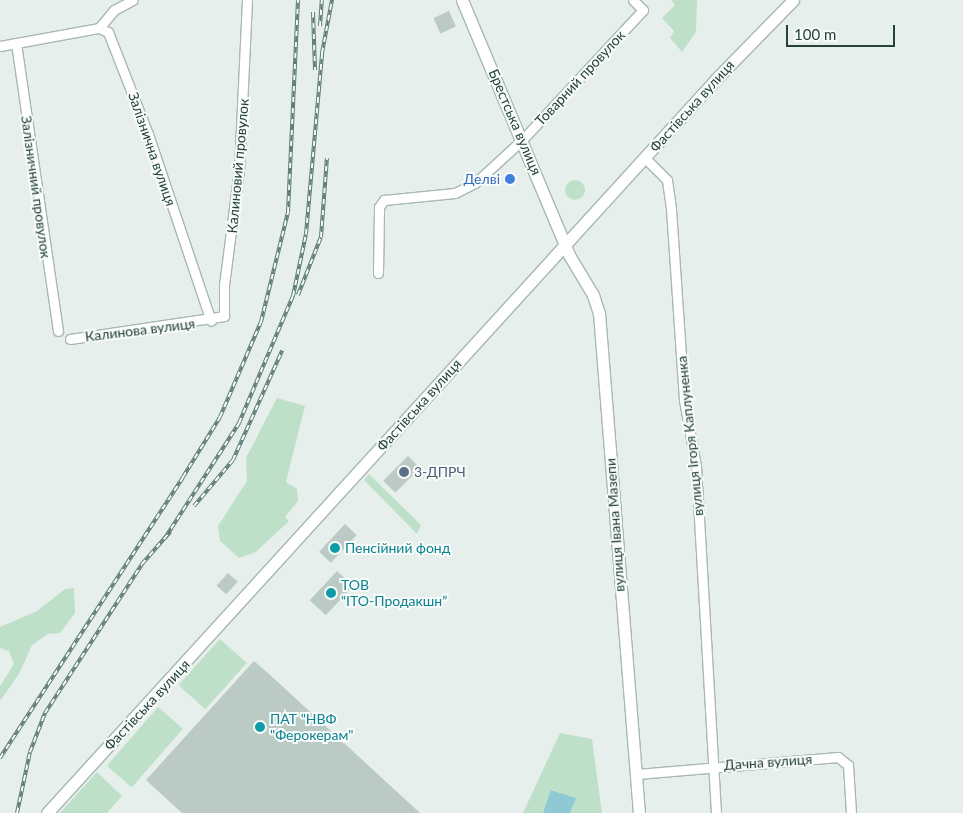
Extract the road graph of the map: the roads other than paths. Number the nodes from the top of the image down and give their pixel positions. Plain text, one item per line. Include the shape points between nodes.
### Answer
1 (133, 0) edge
2 (247, 0) edge
3 (462, 0) edge
4 (633, 0) edge
5 (793, 0) edge
6 (99, 28) junction
7 (16, 43) junction
8 (0, 46) edge
9 (523, 139) junction
10 (645, 158) junction
11 (565, 245) junction
12 (378, 272) dead end
13 (211, 321) junction
14 (58, 331) dead end
15 (70, 339) dead end
16 (712, 766) junction
17 (637, 774) junction
18 (47, 813) edge
19 (639, 813) edge
20 (716, 813) edge
21 (851, 813) edge

1 - 6 street via 114,10
2 - 13 street, Калиновий провулок via 239,170 224,285 226,312 218,320
3 - 9 street, Брестська вулиця
4 - 9 street, Товарний провулок via 644,10
5 - 10 street, Фастівська вулиця
6 - 7 street
6 - 13 street, Залізнична вулиця via 108,32 115,43
7 - 8 street
7 - 14 street, Залізничний провулок
9 - 11 street, Брестська вулиця
9 - 12 street, Товарний провулок via 475,183 455,193 384,200 379,207
10 - 11 street, Фастівська вулиця
10 - 16 street, вулиця Ігоря Каплуненка via 667,180 671,209 684,400 696,466
11 - 17 street, вулиця Івана Мазепи via 577,272 593,294 599,313
11 - 18 street, Фастівська вулиця
13 - 15 street, Калинова вулиця
16 - 17 street, Дачна вулиця
16 - 20 street, вулиця Ігоря Каплуненка
16 - 21 street, Дачна вулиця via 838,757 848,765
17 - 19 street, вулиця Івана Мазепи

